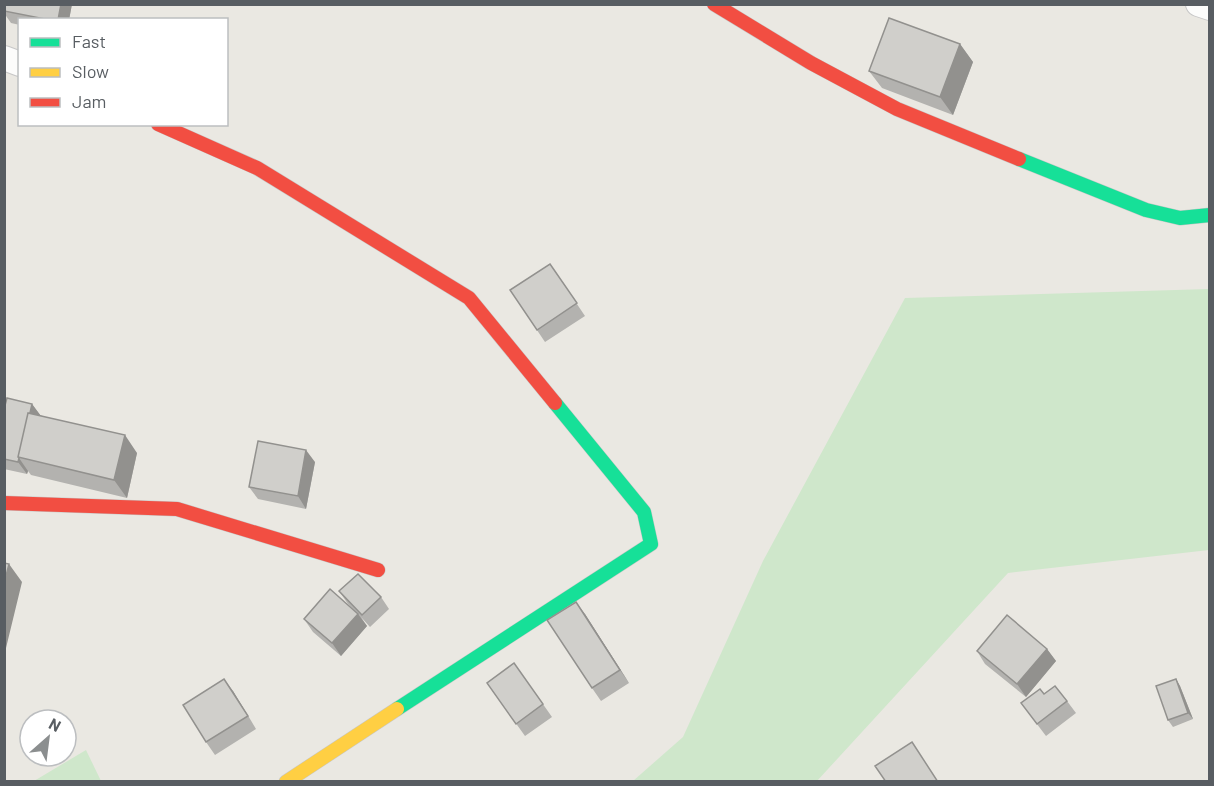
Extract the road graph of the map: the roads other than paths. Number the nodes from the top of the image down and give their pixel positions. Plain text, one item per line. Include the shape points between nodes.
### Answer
1 (714, 4) edge
2 (1198, 4) edge
3 (1209, 8) edge
4 (162, 126) edge
5 (1209, 215) edge
6 (4, 502) edge
7 (378, 570) dead end
8 (286, 782) edge

1 - 5 street via 897,109 1146,210 1180,218
2 - 3 street
4 - 8 street via 256,168 469,298 644,512 651,544
6 - 7 street via 177,508

